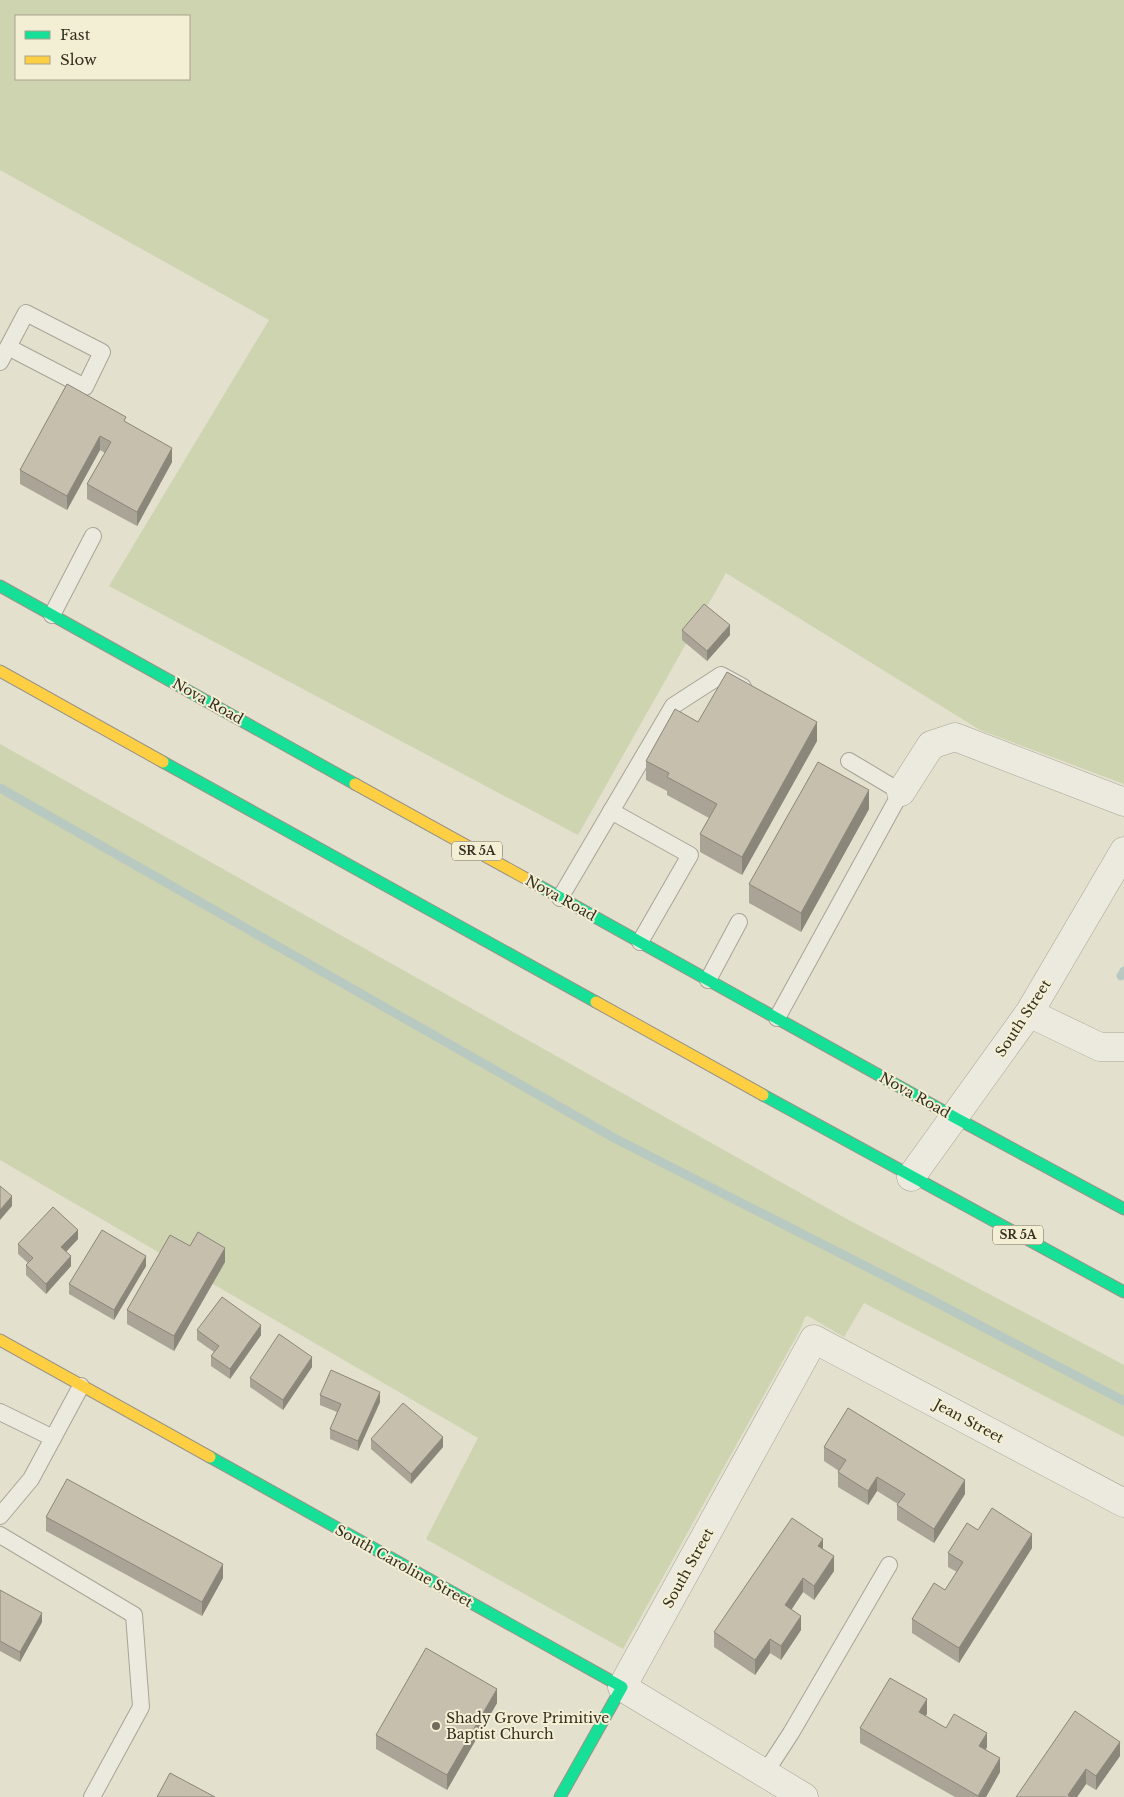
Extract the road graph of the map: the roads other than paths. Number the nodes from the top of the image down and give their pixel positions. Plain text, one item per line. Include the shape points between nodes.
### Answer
1 (4, 354) edge
2 (94, 536) dead end
3 (0, 586) edge
4 (52, 615) junction
5 (0, 671) edge
6 (753, 693) edge
7 (849, 761) dead end
8 (901, 792) junction
9 (1124, 802) edge
10 (612, 811) junction
11 (1124, 851) edge
12 (560, 898) junction
13 (739, 922) dead end
14 (640, 942) junction
15 (708, 980) junction
16 (1029, 1013) junction
17 (777, 1018) junction
18 (1124, 1047) edge
19 (954, 1117) junction
20 (911, 1177) junction
21 (1124, 1209) edge
22 (1124, 1292) edge
23 (814, 1339) joint
24 (0, 1340) edge
25 (81, 1386) junction
26 (0, 1412) edge
27 (53, 1438) junction
28 (1124, 1503) edge
29 (0, 1516) edge
30 (0, 1535) edge
31 (889, 1565) dead end
32 (622, 1687) junction
33 (765, 1774) junction
34 (92, 1797) edge
35 (560, 1797) edge
36 (804, 1797) edge

1 - 1 lane via 85,387 102,352 26,313
2 - 4 lane
3 - 4 main road, Nova Road / SR 5A
4 - 12 main road, Nova Road / SR 5A
5 - 20 main road, SR 5A
6 - 10 lane via 721,675 673,706
7 - 8 lane
8 - 9 street via 931,745 955,737
8 - 17 lane
10 - 12 lane
10 - 14 lane via 690,855
11 - 16 street, South Street
12 - 14 main road, Nova Road / SR 5A
13 - 15 lane
14 - 15 main road, Nova Road / SR 5A
15 - 17 main road, Nova Road / SR 5A
16 - 18 street via 1100,1047
16 - 19 street, South Street
17 - 19 main road, Nova Road / SR 5A
19 - 20 street, South Street
19 - 21 main road, Nova Road / SR 5A
20 - 22 main road, SR 5A
23 - 28 street, Jean Street
23 - 32 street, South Street
24 - 25 main road, South Caroline Street
25 - 27 lane
25 - 32 main road, South Caroline Street
26 - 27 lane
27 - 29 lane via 31,1479
30 - 34 lane via 134,1615 141,1707
31 - 33 lane
32 - 33 street, South Caroline Street
32 - 35 main road, South Street
33 - 36 street, South Caroline Street

